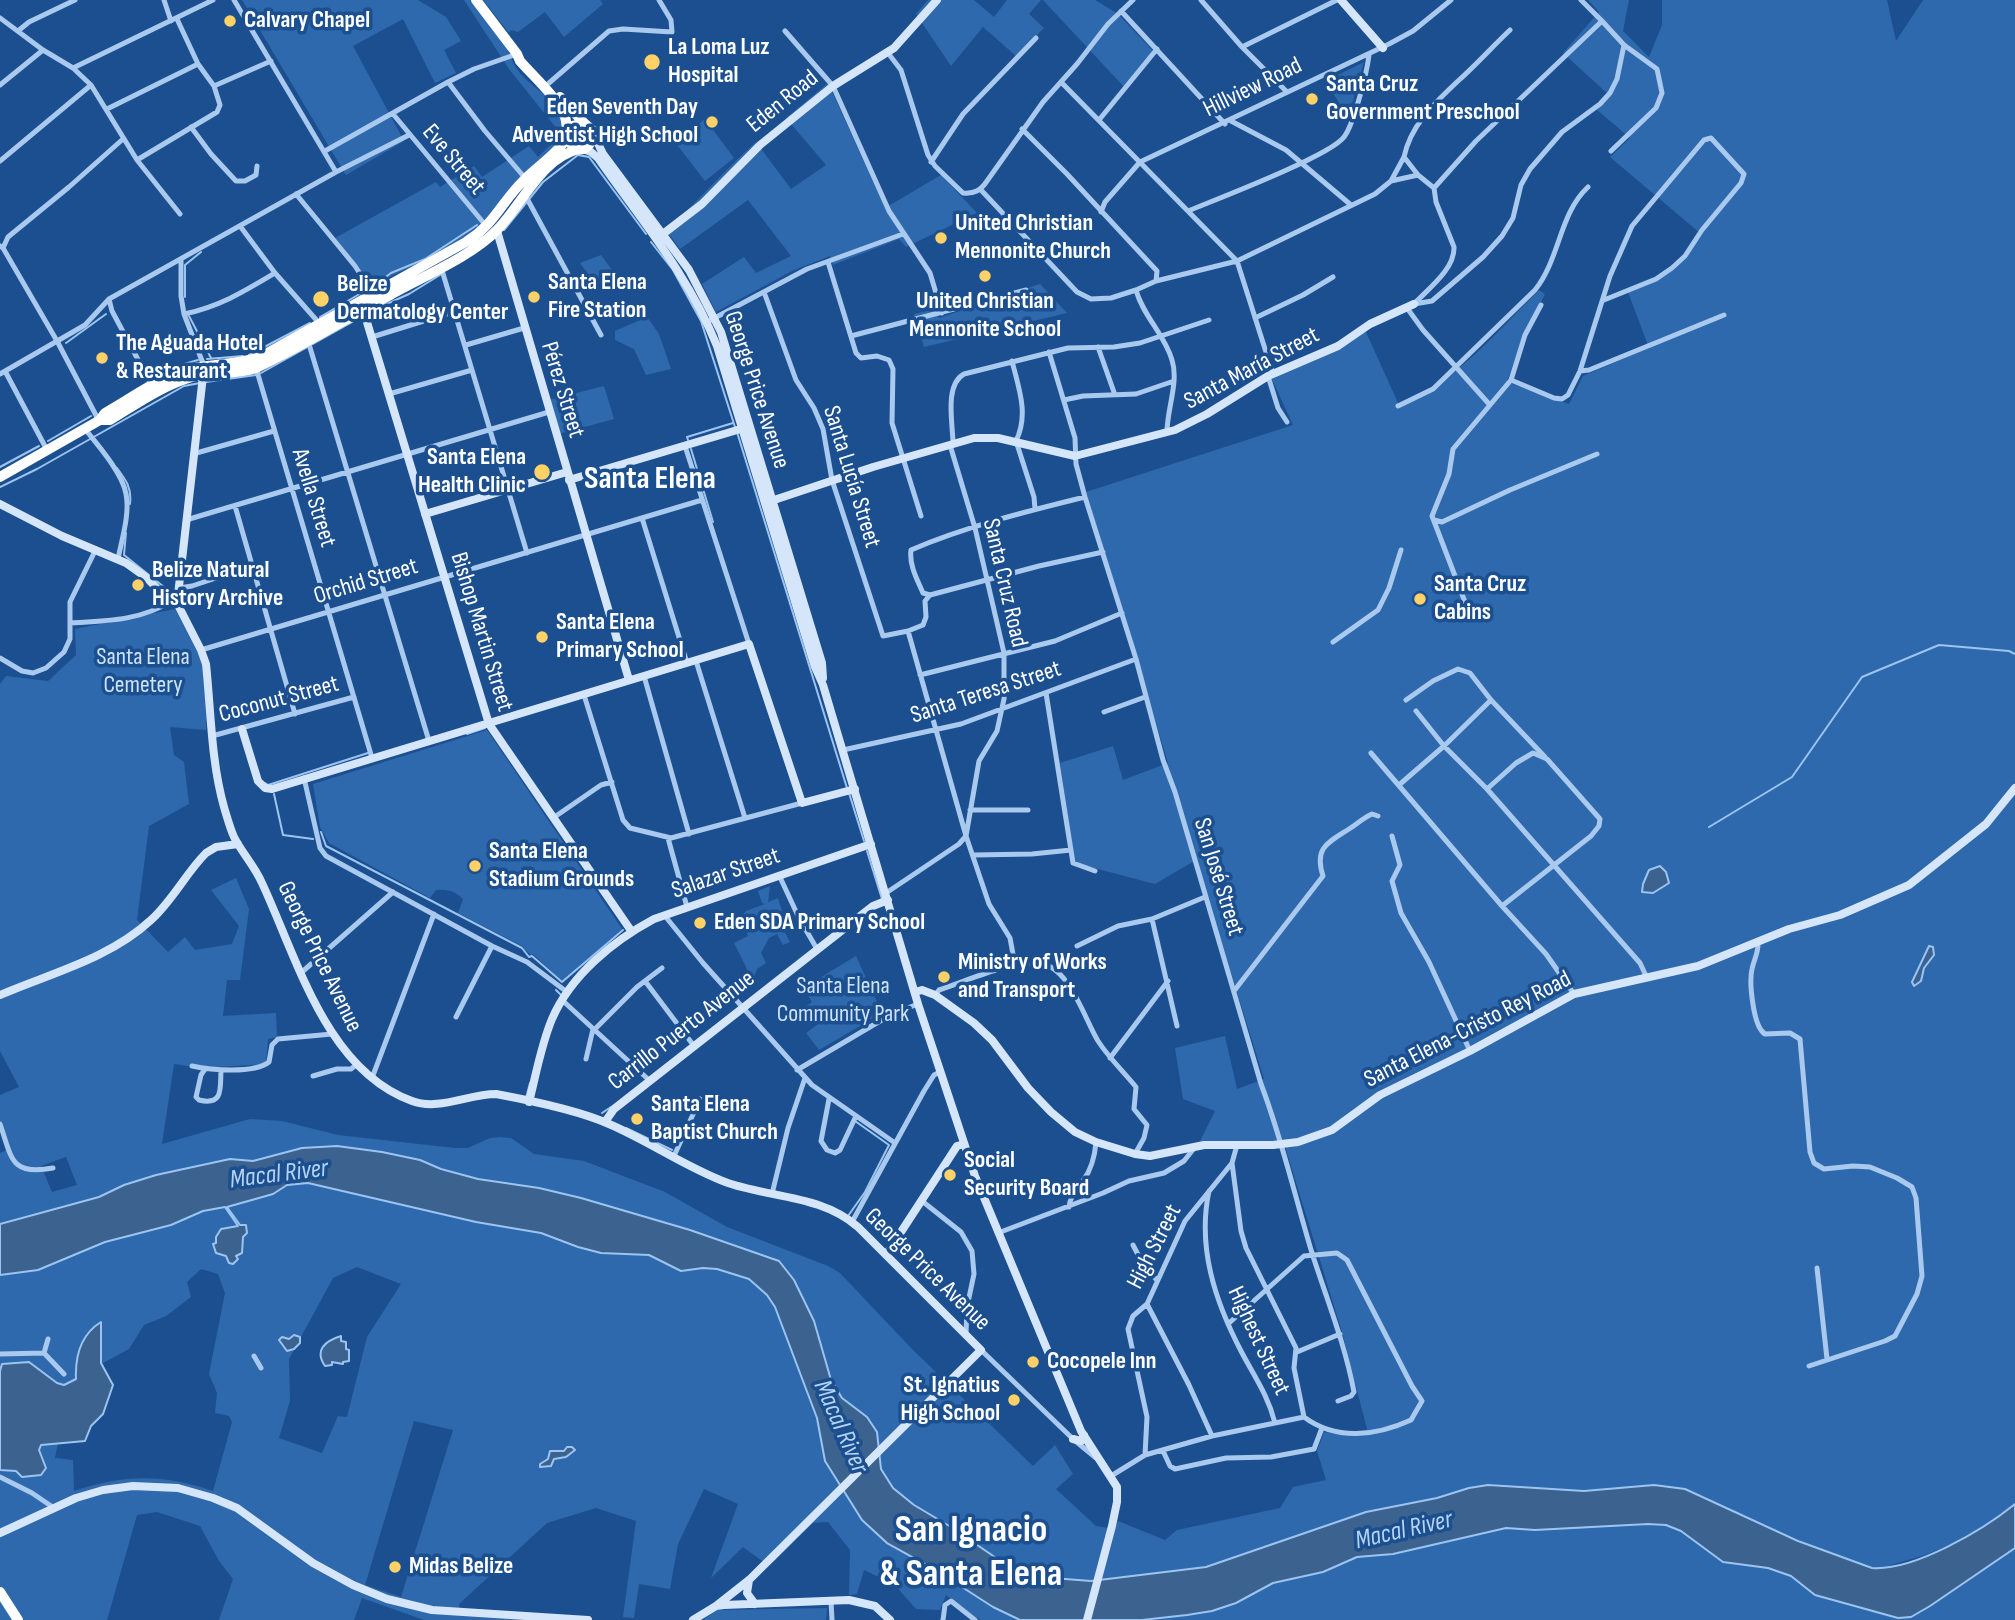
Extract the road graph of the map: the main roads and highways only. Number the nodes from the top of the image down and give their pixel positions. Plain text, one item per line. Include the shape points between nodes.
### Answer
1 (476, 0) edge
2 (937, 0) edge
3 (1339, 0) edge
4 (1383, 48) road end
5 (517, 54) junction
6 (584, 123) junction
7 (568, 135) junction
8 (594, 135) junction
9 (581, 149) junction
10 (492, 229) junction
11 (660, 236) junction
12 (1411, 306) road end
13 (363, 309) junction
14 (203, 371) junction
15 (100, 421) junction
16 (746, 427) junction
17 (568, 476) junction
18 (0, 477) edge
19 (768, 501) junction
20 (0, 504) edge
21 (425, 514) junction
22 (175, 602) junction
23 (629, 680) junction
24 (489, 724) junction
25 (242, 729) road end
26 (2015, 788) edge
27 (855, 789) junction
28 (238, 844) junction
29 (871, 844) junction
30 (887, 899) junction
31 (632, 932) junction
32 (915, 992) junction
33 (0, 995) edge
34 (744, 1009) junction
35 (529, 1102) junction
36 (607, 1123) junction
37 (964, 1144) junction
38 (886, 1255) junction
39 (1084, 1436) junction
40 (1073, 1439) road end
41 (0, 1533) edge
42 (749, 1580) junction
43 (0, 1592) edge
44 (755, 1604) junction
45 (716, 1606) junction
46 (438, 1610) junction
47 (18, 1620) edge
48 (436, 1620) edge
49 (588, 1620) edge
50 (695, 1620) edge
51 (890, 1620) edge
52 (1087, 1620) edge

1 - 5 highway
2 - 11 main road, Eden Road via 888,53 833,86
3 - 4 main road
5 - 6 highway
5 - 7 highway via 563,112
6 - 7 highway via 572,126
6 - 8 highway
7 - 9 highway via 570,144
7 - 10 highway via 526,178
8 - 9 highway via 590,145
8 - 11 main road, George Price Avenue
9 - 10 highway via 564,155
9 - 11 main road, George Price Avenue via 598,158
10 - 13 highway via 479,245
10 - 14 highway via 251,360
10 - 17 main road, Pérez Street
11 - 16 main road, George Price Avenue via 710,320
12 - 19 main road, Santa María Street via 1167,432 1075,456 986,437 902,458
13 - 14 highway via 256,368 231,374
13 - 21 main road, Bishop Martin Street
14 - 15 highway
14 - 15 highway via 181,372 152,386
14 - 22 main road, George Price Avenue
15 - 18 highway
16 - 17 main road
16 - 19 main road, George Price Avenue
17 - 21 main road
17 - 23 main road, Pérez Street
19 - 27 main road, George Price Avenue via 822,663 823,685
20 - 22 main road via 118,559
21 - 24 main road, Bishop Martin Street
22 - 28 main road, George Price Avenue via 206,664 223,803
23 - 24 main road
23 - 27 main road via 749,644 803,803
24 - 25 main road via 272,789 262,787
24 - 31 main road, Bishop Martin Street
26 - 32 main road, Santa Elena-Cristo Rey Road via 1986,824 1909,885 1698,966 1574,994 1380,1095 1332,1130 1307,1140 1195,1147 1157,1155 1135,1154 1097,1142 1058,1119 987,1034 935,995
27 - 29 main road, George Price Avenue
28 - 33 main road via 206,853 162,910 121,943
28 - 35 main road, George Price Avenue via 258,873 332,1034 356,1065 400,1096 422,1104 487,1094
29 - 30 main road, George Price Avenue
29 - 31 main road, Salazar Street via 687,907
30 - 32 main road, George Price Avenue
30 - 34 main road, Carrillo Puerto Avenue
30 - 34 main road, Carrillo Puerto Avenue
31 - 35 main road, Salazar Street via 601,956 565,996 547,1030
32 - 37 main road, George Price Avenue
34 - 36 main road, Carrillo Puerto Avenue
34 - 36 main road, Carrillo Puerto Avenue via 614,1109
35 - 36 main road, George Price Avenue
36 - 38 main road, George Price Avenue via 725,1181 837,1212
37 - 38 main road via 957,1146
37 - 39 main road, George Price Avenue
38 - 42 main road, George Price Avenue via 981,1350
39 - 40 main road via 1081,1441
39 - 52 main road, George Price Avenue via 1111,1476 1117,1497
41 - 46 main road via 89,1494 120,1487 163,1486 196,1492 237,1508 352,1585 394,1601
42 - 44 main road via 747,1593
42 - 45 main road
43 - 47 highway
44 - 45 main road
44 - 51 main road via 849,1600 869,1604
45 - 50 main road
46 - 48 main road
46 - 49 main road

